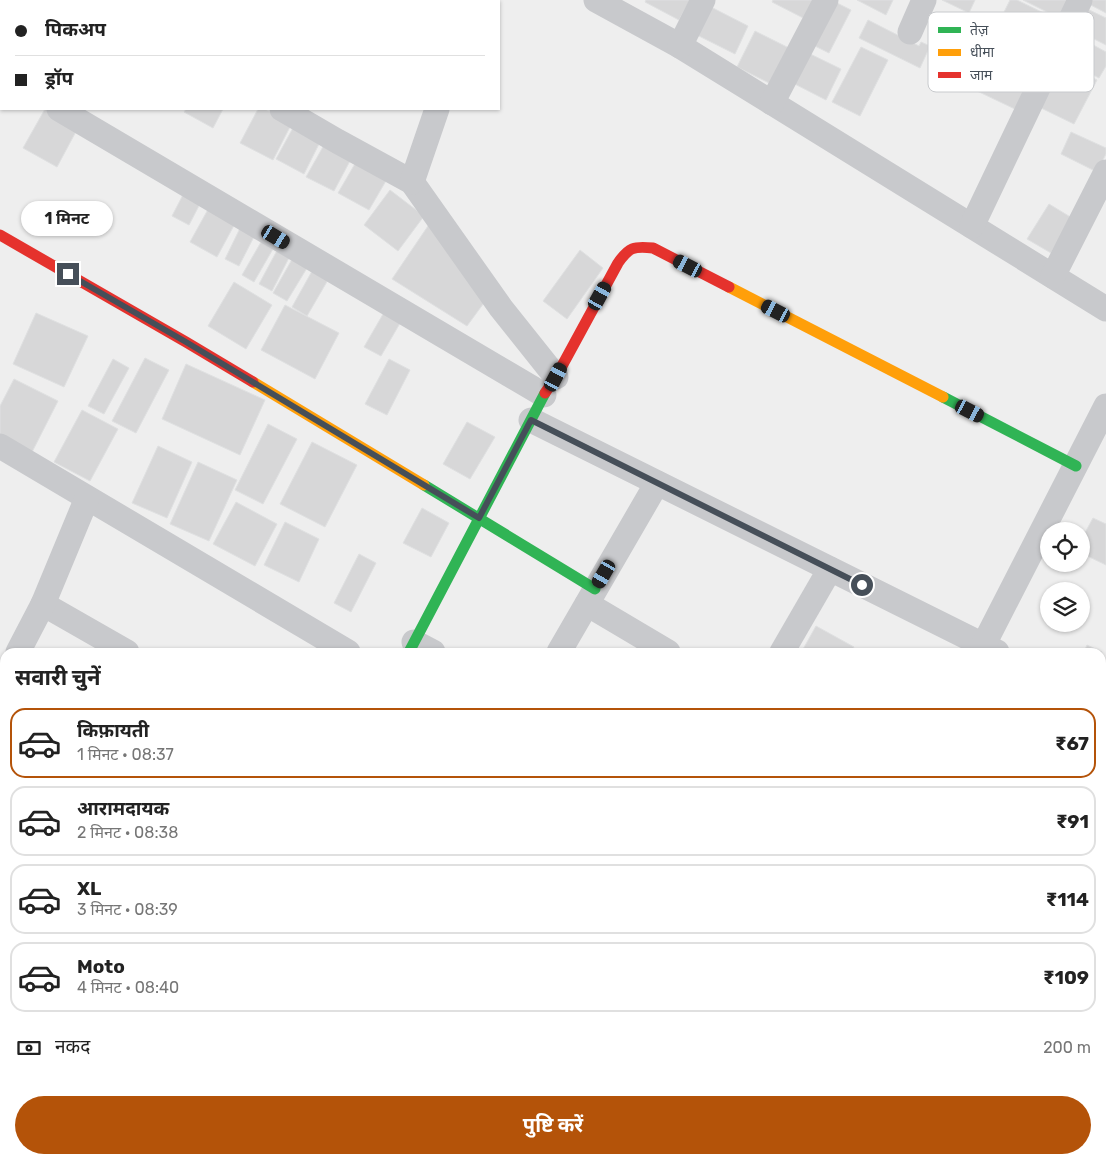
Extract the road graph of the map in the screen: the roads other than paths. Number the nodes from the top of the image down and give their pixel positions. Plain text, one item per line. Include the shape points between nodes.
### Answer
1 (596, 0) edge
2 (703, 0) edge
3 (826, 0) edge
4 (924, 0) edge
5 (1080, 0) edge
6 (1074, 12) edge
7 (910, 32) dead end
8 (680, 46) junction
9 (1036, 92) edge
10 (772, 103) junction
11 (61, 110) edge
12 (284, 110) edge
13 (437, 110) edge
14 (1106, 172) edge
15 (412, 182) junction
16 (972, 226) junction
17 (0, 235) edge
18 (1053, 276) junction
19 (1106, 309) edge
20 (550, 386) junction
21 (1106, 406) edge
22 (531, 420) junction
23 (0, 446) edge
24 (1076, 466) junction
25 (657, 483) junction
26 (87, 498) junction
27 (479, 518) junction
28 (830, 569) junction
29 (591, 596) junction
30 (43, 604) junction
31 (953, 643) edge
32 (20, 648) edge
33 (120, 648) edge
34 (341, 648) edge
35 (418, 648) edge
36 (561, 648) edge
37 (662, 648) edge
38 (784, 648) edge
39 (984, 648) edge
40 (990, 648) edge

1 - 8 street
2 - 8 street
3 - 10 street
4 - 7 street
5 - 6 street
8 - 10 street
9 - 16 street
10 - 16 street
11 - 20 street
12 - 15 street
13 - 15 street
14 - 18 street
15 - 20 street via 501,308
16 - 18 street
17 - 27 street
18 - 19 street
20 - 22 street
20 - 24 street via 627,250 637,246 652,248
21 - 24 street
22 - 25 street
22 - 27 street
23 - 26 street
24 - 40 street
25 - 28 street
25 - 29 street
26 - 30 street
26 - 34 street
27 - 29 street
27 - 35 street
28 - 31 street
28 - 38 street
29 - 36 street
29 - 37 street
30 - 32 street
30 - 33 street
31 - 39 street

